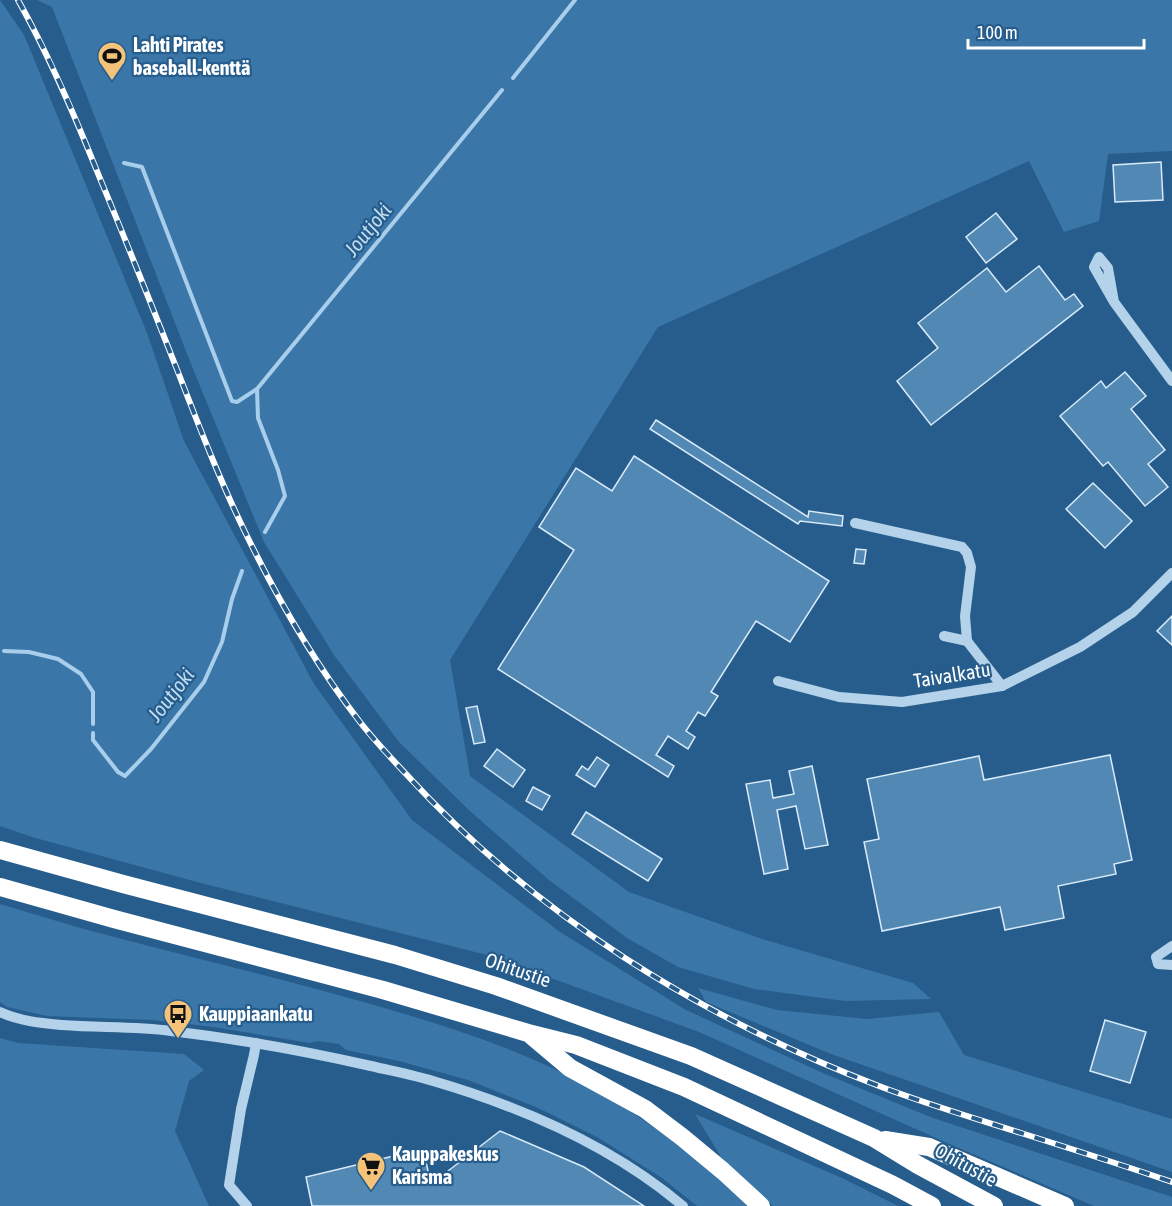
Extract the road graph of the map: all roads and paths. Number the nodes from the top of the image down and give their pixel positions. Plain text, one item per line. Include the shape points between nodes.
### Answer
1 (1114, 302) dead end
2 (1172, 381) edge
3 (855, 523) dead end
4 (1172, 573) edge
5 (944, 636) dead end
6 (967, 641) junction
7 (778, 681) dead end
8 (1002, 686) junction
9 (0, 850) edge
10 (0, 887) edge
11 (1172, 946) edge
12 (1172, 965) edge
13 (0, 1012) edge
14 (528, 1033) junction
15 (256, 1043) junction
16 (874, 1138) junction
17 (247, 1206) edge
18 (683, 1206) edge
19 (761, 1206) edge
20 (933, 1206) edge
21 (994, 1206) edge
22 (1065, 1206) edge

1 - 2 street
3 - 6 street via 962,547 972,567 965,616
4 - 8 street, Taivalkatu via 1133,612 1080,647
5 - 6 street
6 - 8 street
7 - 8 street, Taivalkatu via 839,698 902,702
9 - 16 highway, Ohitustie via 395,955 496,986 691,1056
10 - 14 highway
11 - 12 street via 1156,957 1158,964
13 - 15 street via 45,1023 144,1028
14 - 19 highway via 570,1068 645,1109
14 - 20 highway via 576,1045 684,1087
15 - 17 street via 229,1185
15 - 18 street via 433,1081 541,1119 591,1144
16 - 21 highway, Ohitustie
16 - 22 highway via 929,1147

